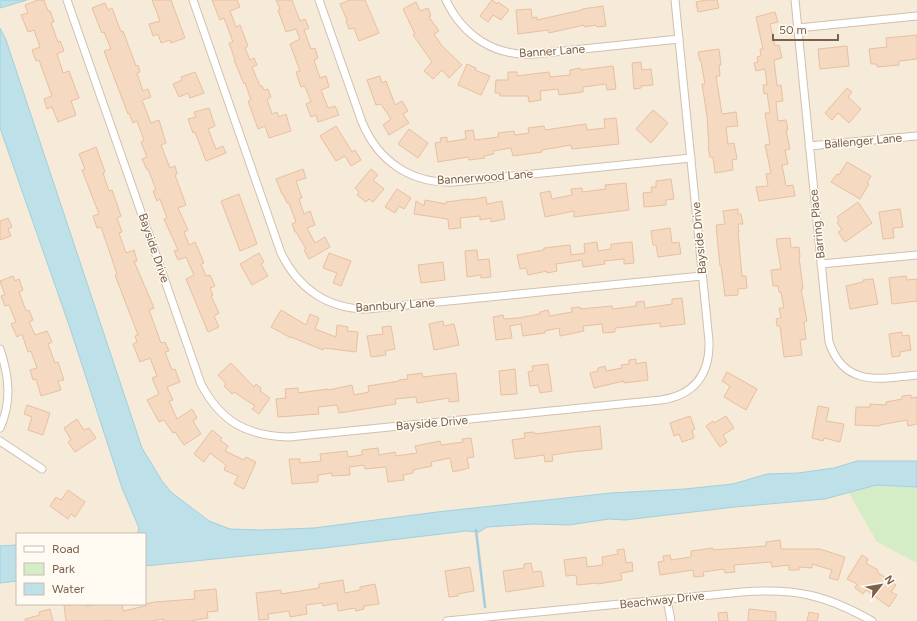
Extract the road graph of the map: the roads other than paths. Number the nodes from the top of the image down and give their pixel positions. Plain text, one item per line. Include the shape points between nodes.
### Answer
1 (67, 0) edge
2 (192, 0) edge
3 (319, 0) edge
4 (446, 0) edge
5 (675, 0) edge
6 (795, 0) edge
7 (917, 16) edge
8 (798, 28) junction
9 (679, 39) junction
10 (917, 136) edge
11 (809, 146) junction
12 (691, 158) junction
13 (917, 255) edge
14 (821, 264) junction
15 (702, 276) junction
16 (0, 349) edge
17 (917, 375) edge
18 (0, 428) edge
19 (0, 441) edge
20 (42, 470) dead end
21 (667, 600) junction
22 (447, 621) edge
23 (671, 621) edge
24 (872, 621) edge

1 - 15 street, Bayside Drive via 201,384 220,411 236,424 251,431 289,437 674,398 695,385 704,372 708,359 709,341
2 - 15 street, Bannbury Lane via 281,253 293,274 319,297 344,307 367,309
3 - 12 street, Bannerwood Lane via 368,136 386,159 410,174 432,181 454,182
4 - 9 street, Banner Lane via 458,21 470,33 497,49 512,53 535,54
5 - 9 street, Bayside Drive
6 - 8 street, Barring Place
7 - 8 street
8 - 11 street, Barring Place
9 - 12 street, Bayside Drive
10 - 11 street, Ballenger Lane
11 - 14 street, Barring Place
12 - 15 street, Bayside Drive
13 - 14 street
14 - 17 street, Barring Place via 828,336 832,351 840,363 854,373 869,378
16 - 18 street via 9,384 9,395
19 - 20 street
21 - 22 street, Beachway Drive
21 - 23 street
21 - 24 street, Beachway Drive via 748,591 785,591 833,601

